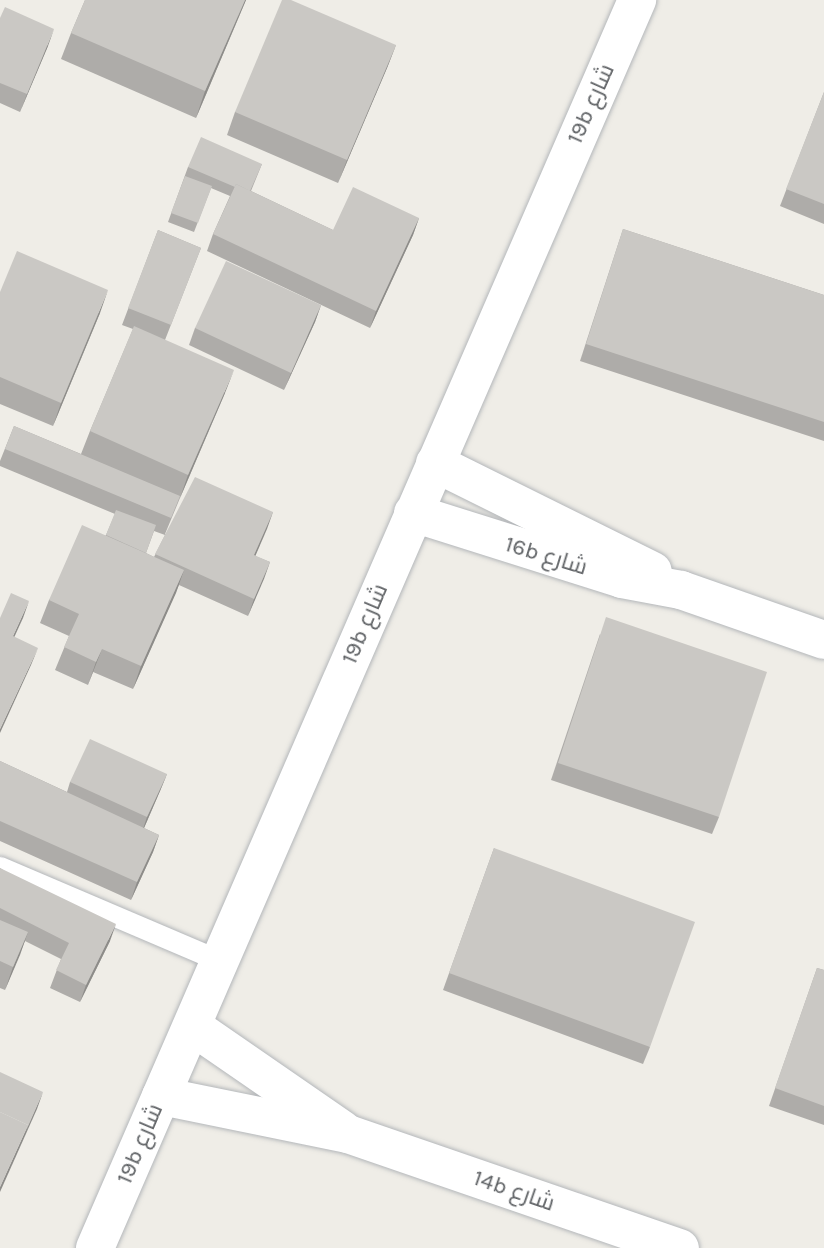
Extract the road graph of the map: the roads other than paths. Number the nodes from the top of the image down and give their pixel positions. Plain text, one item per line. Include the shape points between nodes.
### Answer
1 (637, 0) edge
2 (435, 463) junction
3 (413, 513) junction
4 (681, 590) junction
5 (824, 640) edge
6 (0, 867) edge
7 (220, 961) junction
8 (192, 1026) junction
9 (161, 1096) junction
10 (348, 1134) junction
11 (95, 1248) edge
12 (680, 1248) edge

1 - 2 street, 19b شارع
2 - 3 street, 19b شارع
2 - 4 street, 16b شارع via 634,560
3 - 4 street, 16b شارع via 622,579
3 - 7 street, 19b شارع
4 - 5 street, 16b شارع
6 - 7 lane
7 - 8 street, 19b شارع
8 - 9 street, 19b شارع
8 - 10 street, 14b شارع
9 - 10 street, 14b شارع
9 - 11 street, 19b شارع
10 - 12 street, 14b شارع

